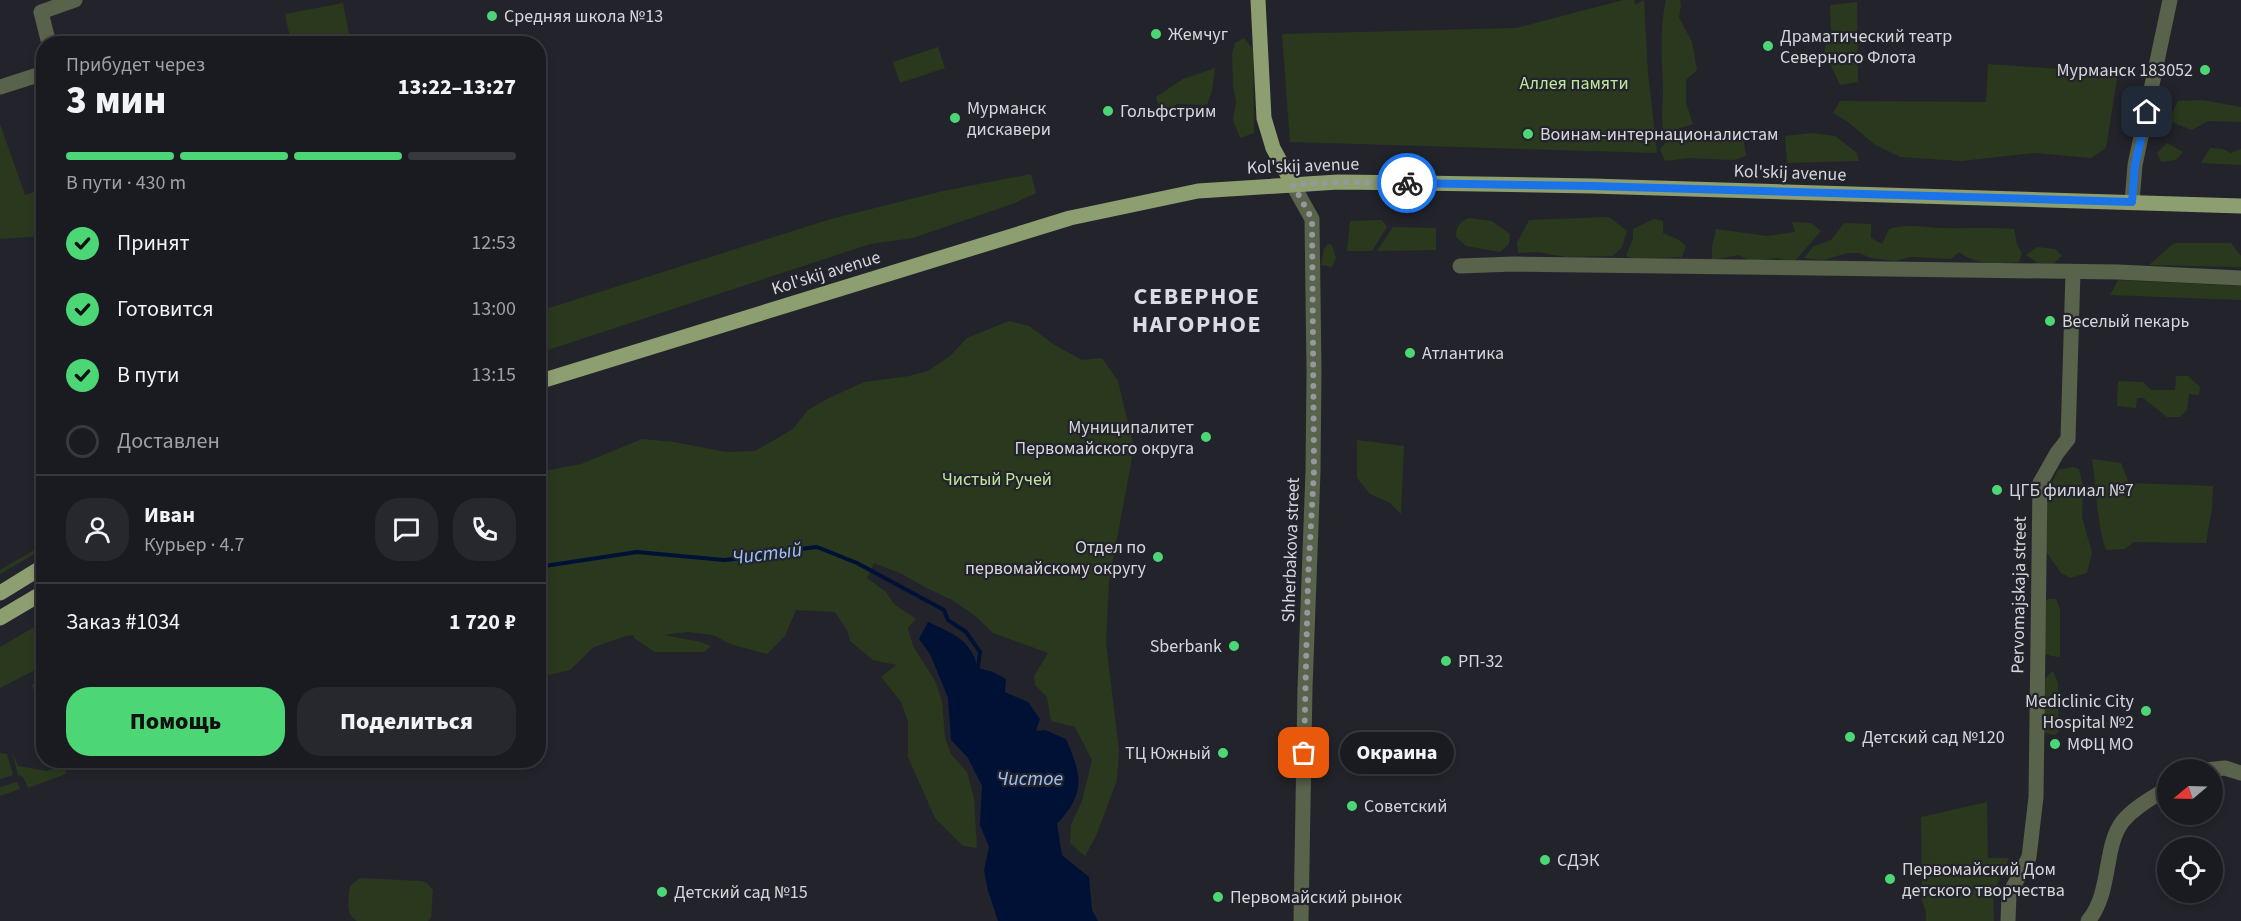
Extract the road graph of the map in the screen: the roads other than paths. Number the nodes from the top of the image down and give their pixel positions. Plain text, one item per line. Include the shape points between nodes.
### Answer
1 (75, 0) edge
2 (1258, 0) edge
3 (2170, 0) edge
4 (46, 36) edge
5 (36, 76) edge
6 (0, 87) edge
7 (1293, 185) junction
8 (2132, 202) junction
9 (2241, 206) edge
10 (1460, 266) dead end
11 (2073, 272) junction
12 (2241, 278) edge
13 (546, 380) edge
14 (36, 571) edge
15 (0, 593) edge
16 (36, 597) edge
17 (0, 618) edge
18 (2223, 768) edge
19 (2241, 773) edge
20 (2157, 795) edge
21 (1301, 921) edge
22 (2008, 921) edge
23 (2088, 921) edge

1 - 4 street via 41,12
2 - 7 main road via 1264,118
3 - 8 street via 2135,165
5 - 6 street
7 - 8 main road, Kol'skij avenue via 1581,185
7 - 13 main road, Kol'skij avenue via 1198,191 1075,217
7 - 21 street, Shherbakova street via 1312,219 1314,372
8 - 9 main road, Kol'skij avenue
10 - 11 street
11 - 12 street
11 - 22 street, Pervomajskaja street via 2068,439 2040,483 2036,797 2029,857 2009,896
14 - 15 main road
16 - 17 main road
18 - 19 street
20 - 23 street via 2122,822 2112,846 2106,884

